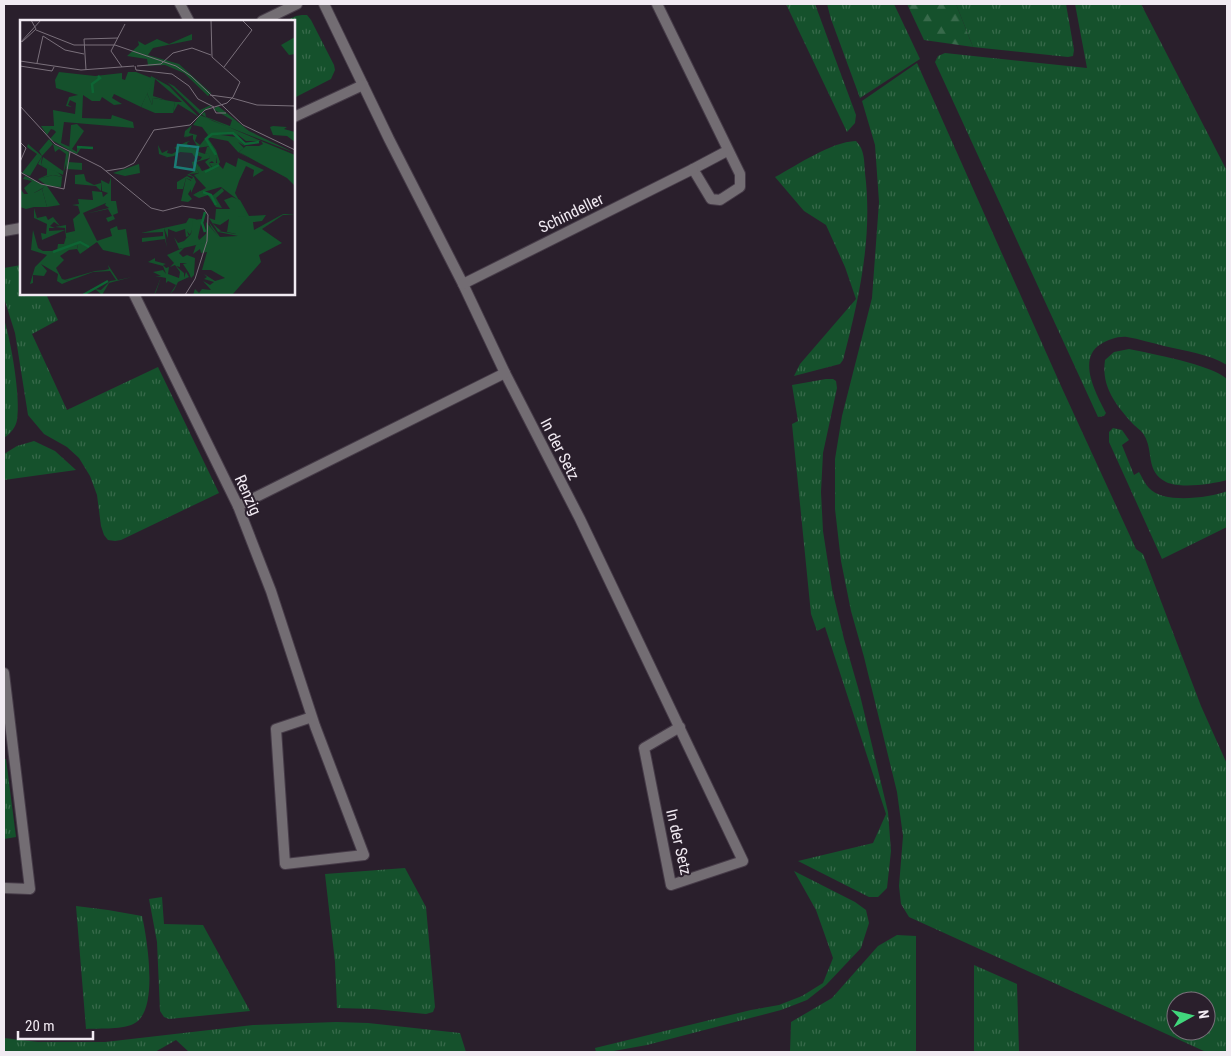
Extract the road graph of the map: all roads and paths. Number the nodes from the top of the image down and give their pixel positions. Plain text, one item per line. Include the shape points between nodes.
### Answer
1 (180, 4) edge
2 (297, 4) edge
3 (324, 4) edge
4 (657, 4) edge
5 (188, 20) edge
6 (264, 20) edge
7 (363, 85) junction
8 (295, 117) edge
9 (727, 151) junction
10 (693, 169) junction
11 (20, 228) edge
12 (4, 231) edge
13 (463, 284) junction
14 (134, 295) edge
15 (505, 373) junction
16 (238, 506) junction
17 (4, 673) edge
18 (312, 718) junction
19 (680, 727) junction
20 (8, 738) edge
21 (4, 888) edge

1 - 5 street
2 - 6 street
3 - 7 street, In der Setz
4 - 9 street
7 - 8 street
7 - 13 street, In der Setz
9 - 10 street, Schindeller
9 - 10 street via 740,174 740,187 720,200 711,200
10 - 13 street, Schindeller
11 - 12 street
13 - 15 street, In der Setz
14 - 16 street, Renzig
15 - 16 street
15 - 19 street, In der Setz via 580,519
16 - 18 street, Renzig via 271,591
17 - 20 street
18 - 18 street, Renzig via 276,729 285,864 364,855
19 - 19 street, In der Setz via 743,860 671,885 644,748
20 - 21 street via 30,889

